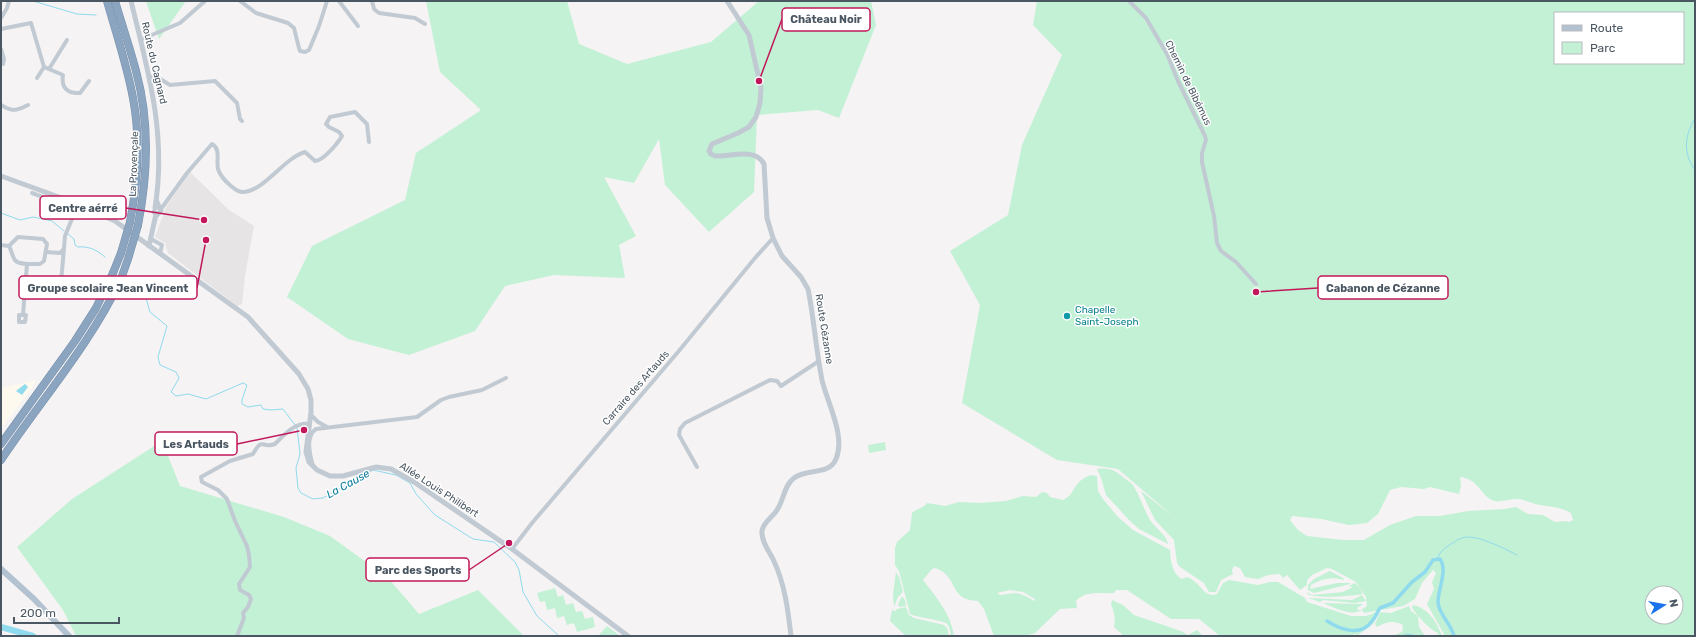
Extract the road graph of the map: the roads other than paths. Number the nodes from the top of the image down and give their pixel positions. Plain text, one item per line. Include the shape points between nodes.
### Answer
1 (10, 1) edge
2 (107, 1) edge
3 (116, 1) edge
4 (131, 1) edge
5 (205, 1) edge
6 (240, 1) edge
7 (327, 1) edge
8 (339, 1) edge
9 (372, 1) edge
10 (727, 1) edge
11 (1128, 1) edge
12 (1, 18) edge
13 (425, 24) dead end
14 (358, 26) dead end
15 (1, 29) edge
16 (67, 40) dead end
17 (140, 40) junction
18 (1, 49) edge
19 (3, 64) dead end
20 (44, 67) junction
21 (49, 69) junction
22 (150, 77) junction
23 (37, 78) dead end
24 (89, 81) dead end
25 (1, 105) edge
26 (28, 106) dead end
27 (242, 121) dead end
28 (369, 142) dead end
29 (1, 176) edge
30 (32, 193) dead end
31 (42, 194) junction
32 (77, 206) junction
33 (159, 209) junction
34 (151, 238) junction
35 (773, 238) junction
36 (1, 245) edge
37 (9, 246) junction
38 (149, 246) junction
39 (63, 250) junction
40 (46, 252) junction
41 (160, 254) junction
42 (28, 264) junction
43 (61, 283) dead end
44 (1256, 284) dead end
45 (22, 315) dead end
46 (819, 361) junction
47 (506, 378) dead end
48 (311, 415) junction
49 (309, 424) junction
50 (328, 428) junction
51 (1, 444) edge
52 (1, 460) edge
53 (313, 466) junction
54 (697, 467) dead end
55 (512, 549) junction
56 (1, 569) edge
57 (1, 574) edge
58 (69, 636) edge
59 (237, 636) edge
60 (628, 636) edge
61 (791, 636) edge

1 - 12 street
2 - 51 highway, La Provençale, bridge via 129,78 136,119 138,163 130,222 113,274 96,308
3 - 52 highway, La Provençale, bridge via 137,72 146,125 145,180 138,226 121,279 101,316
4 - 17 street, Route du Cagnard
5 - 17 street via 180,23
6 - 7 street via 256,13 288,23 295,30 300,51 305,52 309,50
8 - 14 street
9 - 13 street via 374,9 379,13 415,18
10 - 35 street, Route Cézanne via 749,35 761,88 760,103 756,117 749,127 712,144 709,151 715,156 750,154 762,160 765,169 767,218
11 - 44 street, Chemin de Bibémus via 1146,18 1167,54 1205,136 1202,162 1217,243 1221,251 1236,262
15 - 20 street via 31,23
16 - 21 street
17 - 22 street, Route du Cagnard
18 - 19 street
20 - 21 street
20 - 23 street
21 - 24 street via 64,75 64,88 72,92 80,93
22 - 27 street via 157,77 170,84 215,80 236,102
22 - 33 street, Route du Cagnard via 159,151 156,201
25 - 26 street via 17,111
28 - 33 street via 367,124 356,112 330,117 326,124 342,136 319,161 305,152 279,169 264,183 245,192 238,191 228,184 220,174 217,150 212,144
29 - 31 street
30 - 31 street
31 - 32 street
32 - 38 street via 116,221
32 - 39 street via 64,236
33 - 34 street
34 - 38 street
34 - 41 street via 162,245
35 - 46 street, Route Cézanne via 782,256 808,289
35 - 55 street, Carraire des Artauds
36 - 37 street
37 - 40 street via 18,237 43,239 47,244
37 - 42 street via 16,262
38 - 41 street
39 - 40 street via 57,253
39 - 43 street
40 - 42 street via 44,262
41 - 48 street via 248,317 303,379 310,395
42 - 45 street
46 - 54 street via 781,386 777,381 770,380 685,423 679,435
46 - 61 street, Route Cézanne via 837,428 837,457 830,468 804,472 790,481 777,510 765,524 762,532 782,579
47 - 50 street via 482,390 441,400 417,417
48 - 49 street
48 - 50 street
49 - 53 street via 306,452
49 - 59 street via 289,429 275,444 258,445 253,454 230,461 201,477 202,482 227,498 249,555 250,567 239,587 250,595 251,599 243,613 244,618
50 - 53 street via 316,429 311,435 309,450
53 - 55 street, Allée Louis Philibert via 322,474 330,476 343,476 376,467 391,469
55 - 60 street, Allée Louis Philibert
56 - 58 main road
57 - 58 main road

